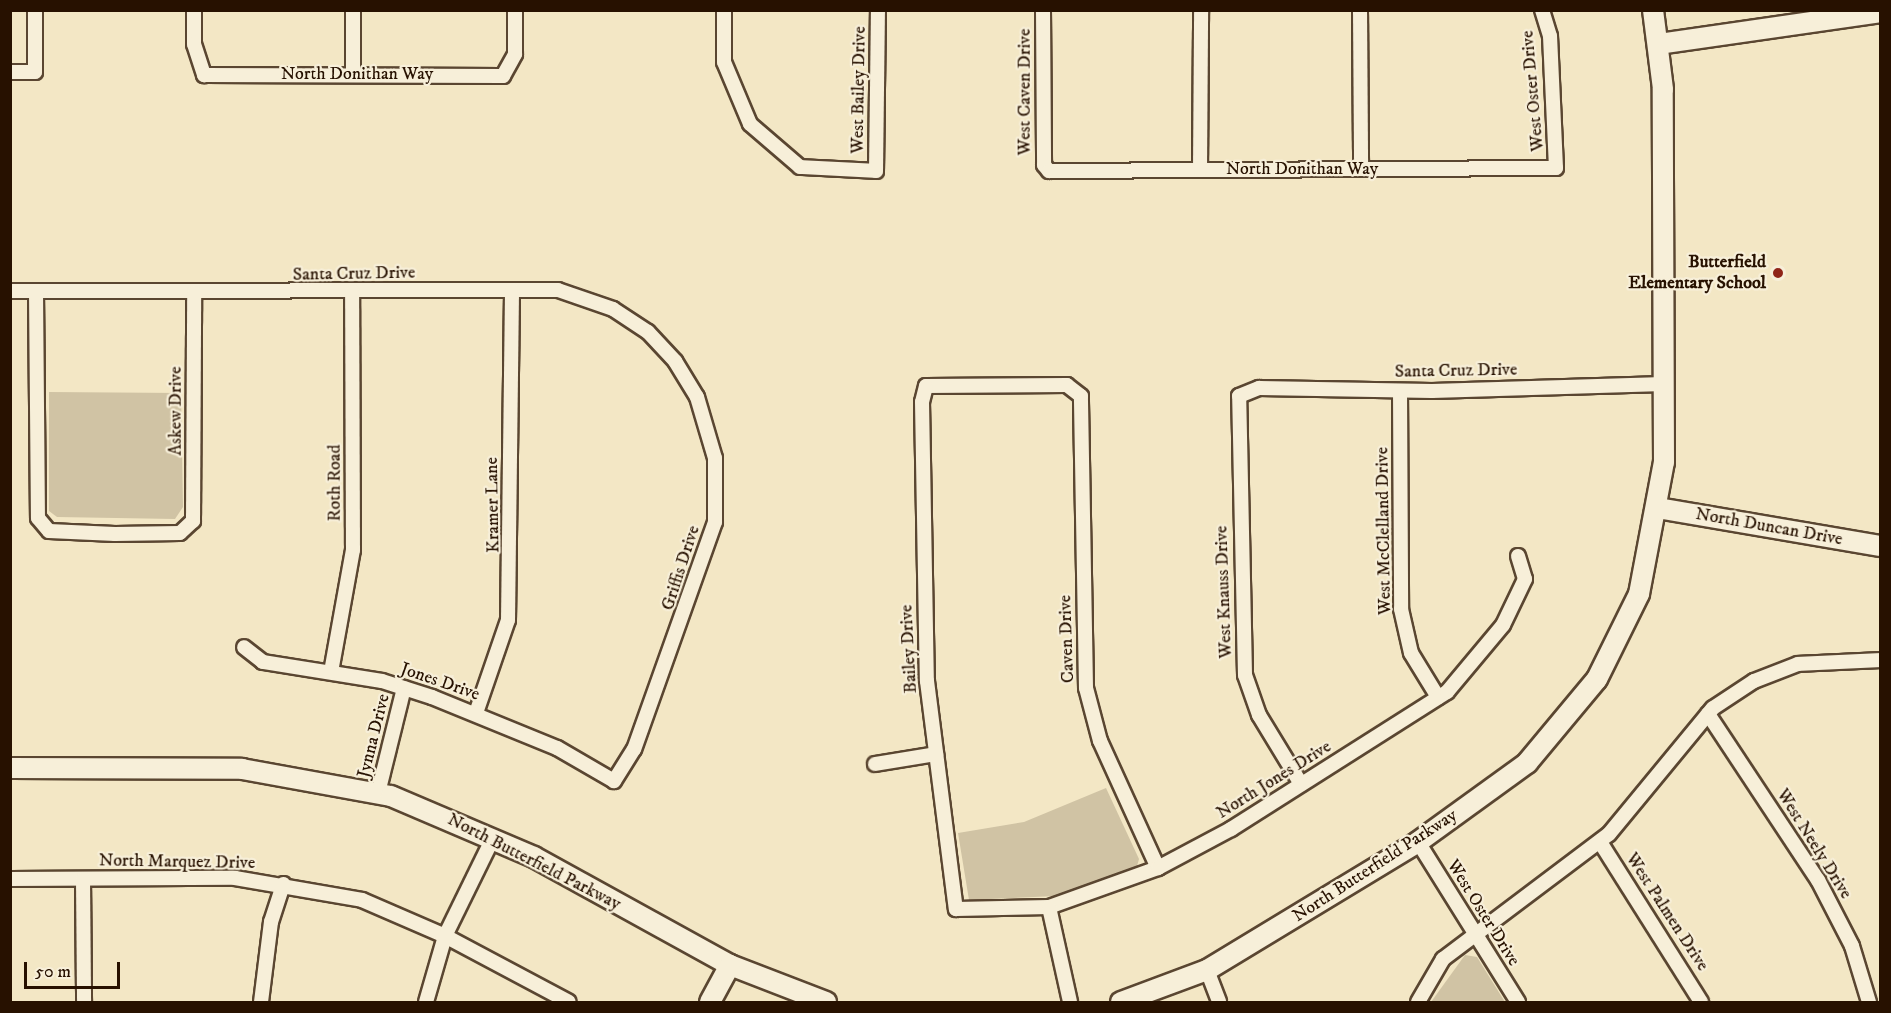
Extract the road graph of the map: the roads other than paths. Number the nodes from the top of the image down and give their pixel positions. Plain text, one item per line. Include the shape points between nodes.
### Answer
1 (35, 10) edge
2 (194, 10) edge
3 (353, 10) edge
4 (514, 10) edge
5 (724, 10) edge
6 (878, 10) edge
7 (1043, 10) edge
8 (1201, 10) edge
9 (1360, 10) edge
10 (1542, 10) edge
11 (1653, 10) edge
12 (1881, 12) edge
13 (1659, 44) junction
14 (10, 72) edge
15 (353, 75) junction
16 (1556, 168) joint
17 (1361, 169) junction
18 (1200, 170) junction
19 (1049, 171) joint
20 (512, 290) junction
21 (10, 291) edge
22 (36, 292) junction
23 (194, 292) junction
24 (352, 292) junction
25 (675, 361) joint
26 (1664, 384) junction
27 (1249, 389) joint
28 (1400, 391) junction
29 (1081, 396) joint
30 (1658, 508) junction
31 (1881, 546) edge
32 (1518, 556) dead end
33 (244, 647) dead end
34 (1881, 660) edge
35 (331, 672) junction
36 (404, 688) junction
37 (1438, 698) junction
38 (476, 713) junction
39 (1708, 714) junction
40 (936, 754) junction
41 (875, 764) dead end
42 (10, 768) edge
43 (614, 781) joint
44 (1301, 784) junction
45 (378, 793) junction
46 (494, 838) junction
47 (1418, 842) junction
48 (1599, 842) junction
49 (1158, 868) junction
50 (10, 879) edge
51 (83, 879) junction
52 (283, 884) junction
53 (1049, 907) junction
54 (956, 909) joint
55 (1475, 932) junction
56 (445, 936) junction
57 (729, 965) junction
58 (1207, 970) junction
59 (84, 1002) edge
60 (261, 1002) edge
61 (426, 1002) edge
62 (569, 1002) edge
63 (710, 1002) edge
64 (826, 1002) edge
65 (1070, 1002) edge
66 (1120, 1002) edge
67 (1219, 1002) edge
68 (1418, 1002) edge
69 (1518, 1002) edge
70 (1701, 1002) edge
71 (1869, 1002) edge

1 - 14 street via 35,72
2 - 15 street, North Donithan Way via 199,69 204,75
3 - 15 street
4 - 15 street, North Donithan Way via 512,64 503,76
5 - 6 street, West Bailey Drive via 724,62 750,124 800,167 876,171
7 - 19 street, West Caven Drive via 1044,165
8 - 18 street
9 - 17 street
10 - 16 street, West Oster Drive via 1552,60
11 - 13 street, North Butterfield Parkway
12 - 13 street
13 - 26 street, North Butterfield Parkway
16 - 17 street, North Donithan Way
17 - 18 street, North Donithan Way
18 - 19 street, North Donithan Way
20 - 24 street, Santa Cruz Drive
20 - 25 street, Santa Cruz Drive via 558,290 605,305 648,332
20 - 38 street, Kramer Lane via 508,620
21 - 22 street, Santa Cruz Drive
22 - 23 street, Santa Cruz Drive
22 - 23 street, Askew Drive via 36,507 42,526 57,532 115,534 180,533 189,528 195,513
23 - 24 street, Santa Cruz Drive
24 - 35 street, Roth Road via 353,550
25 - 43 street, Griffis Drive via 697,397 715,458 715,522 634,748
26 - 28 street, Santa Cruz Drive
26 - 30 street, North Butterfield Parkway
27 - 28 street, Santa Cruz Drive
27 - 44 street, West Knauss Drive via 1239,396 1245,675 1259,715
28 - 37 street, West McClelland Drive via 1401,609 1411,652
29 - 40 street, Bailey Drive via 1067,385 926,386 922,402 925,646
29 - 49 street, Caven Drive via 1086,688 1100,741
30 - 31 street, North Duncan Drive
30 - 47 street, North Butterfield Parkway via 1639,594 1597,679 1527,763
32 - 37 street, North Jones Drive via 1525,579 1503,625
33 - 35 street, Jones Drive via 263,662
34 - 39 street via 1798,664 1754,681
35 - 36 street, Jones Drive
36 - 38 street, Jones Drive
36 - 45 street, Jynna Drive
37 - 44 street, North Jones Drive
38 - 43 street, Jones Drive via 557,748
39 - 48 street
39 - 71 street, West Neely Drive via 1818,880 1852,945
40 - 41 street
40 - 54 street, Bailey Drive
42 - 45 street, North Butterfield Parkway via 242,769
44 - 49 street, North Jones Drive
45 - 46 street, North Butterfield Parkway
46 - 56 street
46 - 57 street, North Butterfield Parkway
47 - 55 street, West Oster Drive
47 - 58 street, North Butterfield Parkway
48 - 55 street via 1520,906
48 - 70 street, West Palmen Drive
49 - 53 street, North Jones Drive
50 - 51 street, North Marquez Drive
51 - 52 street, North Marquez Drive via 224,878
51 - 59 street
52 - 56 street, North Marquez Drive via 362,900
52 - 60 street via 271,922
53 - 54 street, North Jones Drive
53 - 65 street
55 - 68 street via 1443,959
55 - 69 street, West Oster Drive
56 - 61 street
56 - 62 street, North Marquez Drive
57 - 63 street
57 - 64 street, North Butterfield Parkway
58 - 66 street, North Butterfield Parkway
58 - 67 street

